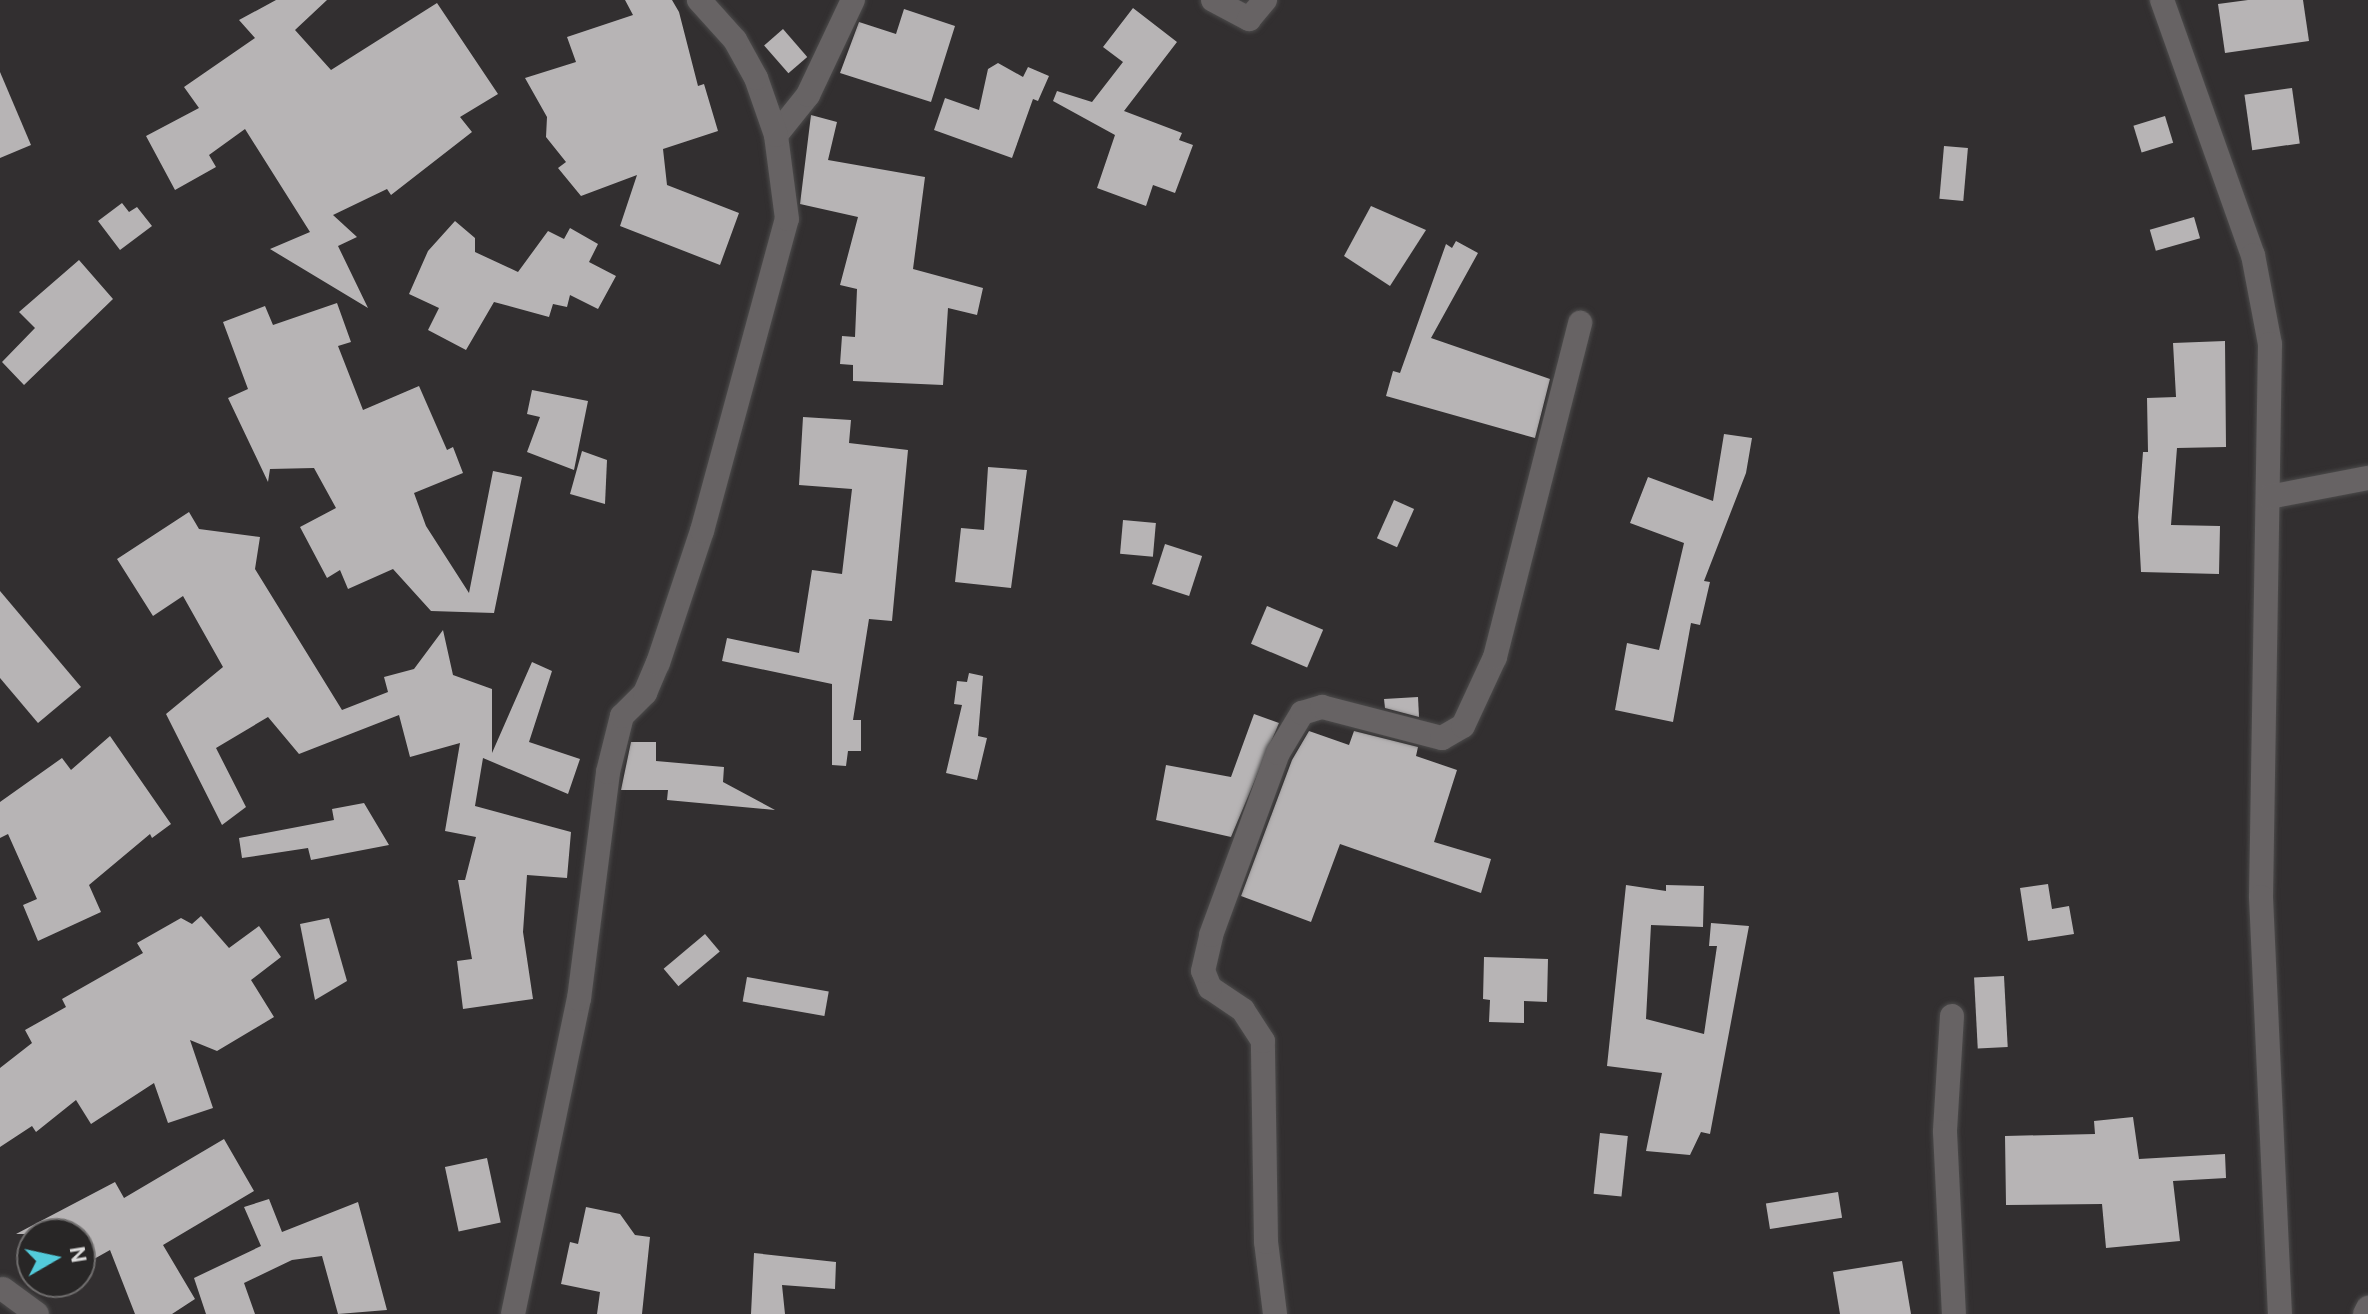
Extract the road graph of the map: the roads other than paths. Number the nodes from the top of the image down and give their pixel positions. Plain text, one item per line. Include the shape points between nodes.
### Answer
1 (699, 0) edge
2 (853, 0) edge
3 (1213, 0) edge
4 (1265, 0) edge
5 (2162, 0) edge
6 (776, 135) junction
7 (1580, 323) dead end
8 (2368, 478) edge
9 (2269, 497) junction
10 (1952, 1016) dead end
11 (3, 1289) dead end
12 (2368, 1308) edge
13 (37, 1314) edge
14 (513, 1314) edge
15 (1275, 1314) edge
16 (1954, 1314) edge
17 (2280, 1314) edge
18 (2365, 1314) edge

1 - 6 street via 735,40
2 - 6 street via 808,95
3 - 4 street via 1249,19
5 - 9 street via 2256,269 2270,344
6 - 14 street via 787,219 702,531 658,663 645,693 622,716 608,772 579,999
7 - 15 street via 1495,657 1463,726 1442,738 1322,707 1302,713 1278,753 1211,935 1203,971 1210,988 1243,1010 1263,1041 1266,1242
8 - 9 street
9 - 17 street via 2261,897
10 - 16 street via 1945,1132
11 - 13 street
12 - 18 street

